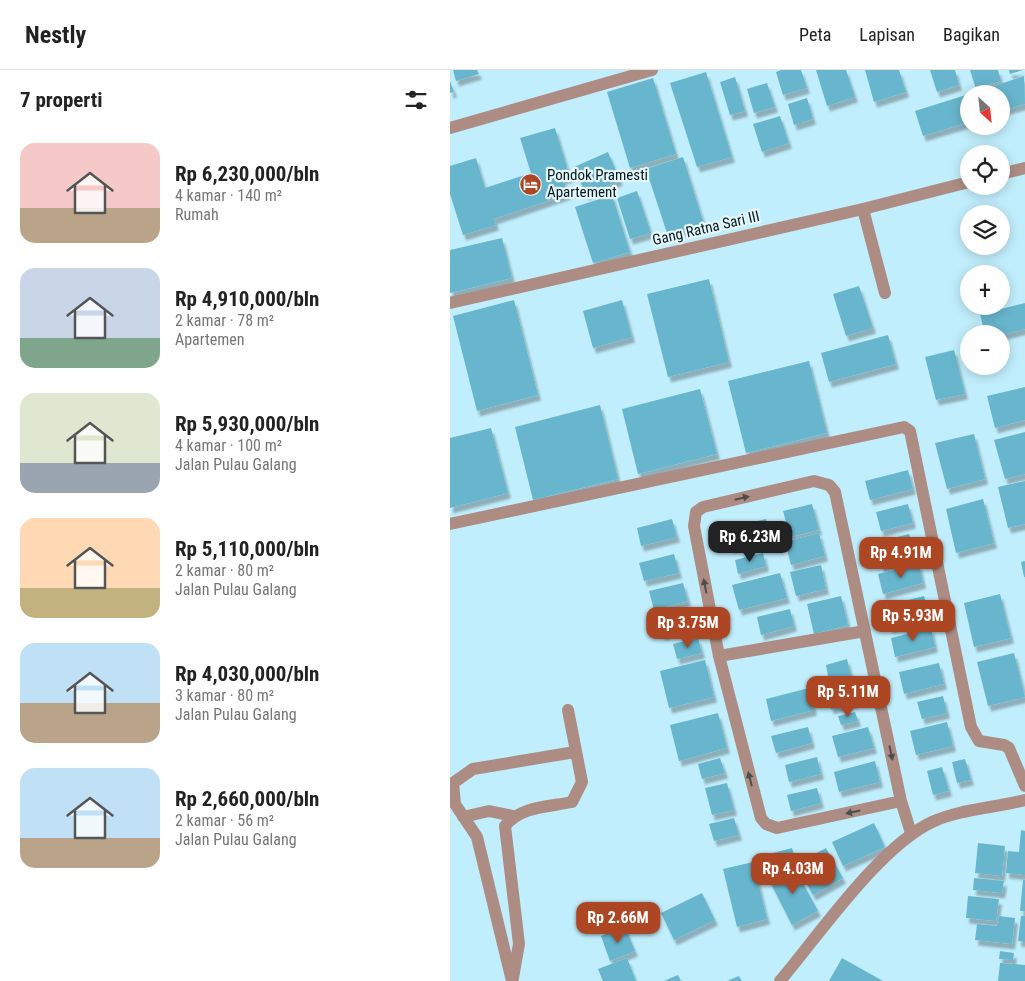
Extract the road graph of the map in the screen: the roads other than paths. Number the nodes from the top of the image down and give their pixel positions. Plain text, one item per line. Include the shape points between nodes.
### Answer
1 (652, 70) edge
2 (450, 128) edge
3 (1025, 168) edge
4 (1010, 172) edge
5 (960, 184) edge
6 (863, 209) junction
7 (885, 293) dead end
8 (450, 303) edge
9 (450, 524) edge
10 (865, 631) junction
11 (719, 656) junction
12 (568, 710) dead end
13 (575, 752) junction
14 (1025, 786) edge
15 (1025, 800) edge
16 (901, 801) junction
17 (513, 816) junction
18 (463, 817) junction
19 (911, 834) junction
20 (512, 981) edge
21 (780, 981) edge

1 - 2 street
3 - 4 street
5 - 6 street, Gang Ratna Sari III
6 - 7 street
6 - 8 street, Gang Ratna Sari III
9 - 14 street via 904,427 910,431 971,727 979,741 1008,748
10 - 11 street
11 -> 10 street via 694,526 696,512 703,506 814,481 829,485 835,492
10 -> 16 street
16 -> 11 street via 777,828 766,824 758,810
12 - 13 street
13 - 17 street via 582,782 572,802 526,810
13 - 18 street via 473,769 453,783 455,804
15 - 19 street via 934,821
16 - 19 street
17 - 18 street via 489,811
17 - 20 street via 505,826 519,944
18 - 20 street via 477,837
19 - 21 street via 864,881

